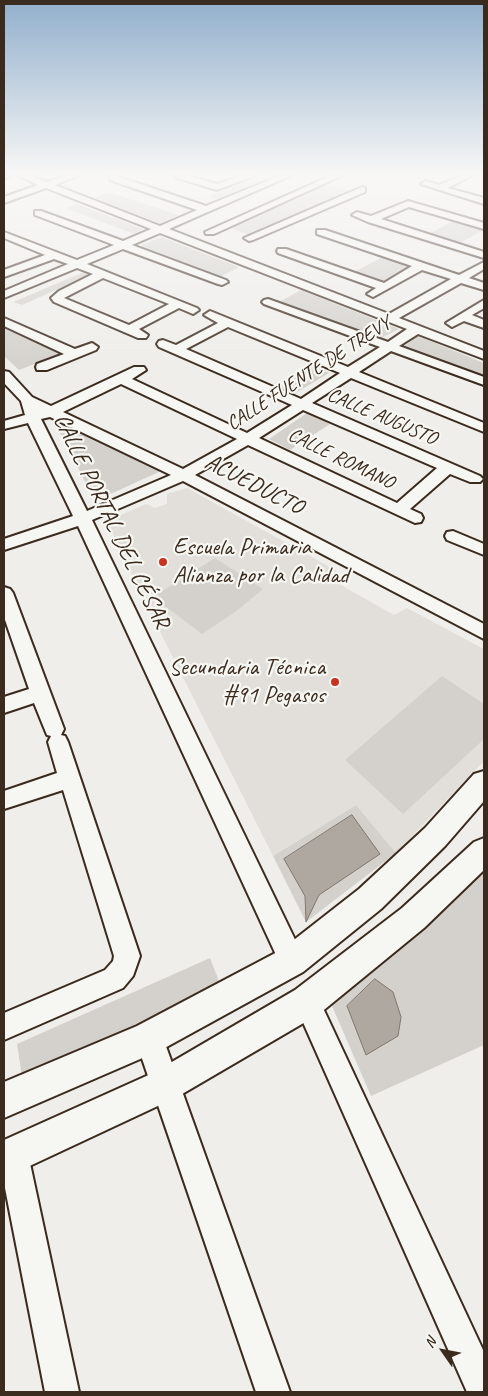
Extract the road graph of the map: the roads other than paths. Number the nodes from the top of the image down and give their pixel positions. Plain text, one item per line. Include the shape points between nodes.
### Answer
1 (19, 241) edge
2 (113, 241) edge
3 (132, 241) edge
4 (188, 241) edge
5 (257, 241) edge
6 (327, 241) edge
7 (348, 241) edge
8 (440, 241) edge
9 (469, 241) edge
10 (266, 244) dead end
11 (123, 245) junction
12 (459, 247) junction
13 (282, 250) dead end
14 (54, 255) junction
15 (484, 255) edge
16 (296, 256) junction
17 (79, 264) junction
18 (484, 265) edge
19 (421, 266) junction
20 (4, 274) edge
21 (103, 274) junction
22 (235, 274) dead end
23 (460, 279) junction
24 (222, 282) junction
25 (300, 284) junction
26 (211, 287) dead end
27 (484, 287) edge
28 (384, 288) junction
29 (372, 294) dead end
30 (4, 295) edge
31 (484, 302) edge
32 (178, 304) junction
33 (193, 310) dead end
34 (210, 315) dead end
35 (389, 320) junction
36 (4, 322) edge
37 (228, 322) junction
38 (484, 324) edge
39 (129, 330) junction
40 (415, 330) junction
41 (142, 335) dead end
42 (389, 346) junction
43 (92, 347) dead end
44 (75, 354) junction
45 (484, 356) edge
46 (42, 367) dead end
47 (139, 370) dead end
48 (351, 373) junction
49 (5, 378) edge
50 (122, 379) junction
51 (484, 381) edge
52 (302, 404) junction
53 (37, 410) junction
54 (4, 425) edge
55 (484, 428) edge
56 (248, 438) junction
57 (448, 467) junction
58 (183, 475) junction
59 (475, 479) dead end
60 (399, 510) junction
61 (415, 518) dead end
62 (83, 519) junction
63 (453, 536) dead end
64 (4, 545) edge
65 (483, 547) edge
66 (4, 593) edge
67 (484, 632) edge
68 (40, 693) junction
69 (4, 705) edge
70 (70, 778) junction
71 (484, 782) edge
72 (4, 800) edge
73 (484, 851) edge
74 (292, 961) junction
75 (308, 1002) junction
76 (4, 1027) edge
77 (149, 1038) junction
78 (165, 1085) junction
79 (4, 1100) edge
80 (9, 1156) edge
81 (484, 1390) edge
82 (62, 1392) edge
83 (273, 1392) edge

1 - 14 street
2 - 11 street
3 - 11 street
4 - 25 street
5 - 10 street
6 - 16 street
7 - 19 street
8 - 12 street
9 - 12 street
11 - 17 street
11 - 24 street
12 - 15 street
13 - 16 street
14 - 17 street
14 - 20 street
16 - 28 street
17 - 21 street
17 - 30 street
18 - 23 street
19 - 23 street
19 - 28 street
21 - 32 street
21 - 39 street via 57,298
22 - 24 street
23 - 27 street
23 - 35 street
24 - 26 street
25 - 35 street
25 - 42 street via 264,304
28 - 29 street
31 - 38 street via 457,319
32 - 33 street
32 - 39 street
34 - 37 street
35 - 40 street
36 - 44 street
37 - 48 street
37 - 52 street, CALLE AUGUSTO via 170,347
39 - 41 street
40 - 42 street, CALLE FUENTE DE TREVY
40 - 45 street
42 - 48 street, CALLE FUENTE DE TREVY
42 - 51 street
43 - 44 street
44 - 46 street
47 - 50 street
48 - 52 street, CALLE FUENTE DE TREVY
48 - 55 street
49 - 53 street, CALLE PORTAL DEL CÉSAR
50 - 53 street
50 - 56 street, CALLE ROMANO
52 - 56 street, CALLE FUENTE DE TREVY
52 - 57 street, CALLE AUGUSTO
53 - 54 street
53 - 58 street, ACUEDUCTO
53 - 62 street, CALLE PORTAL DEL CÉSAR
56 - 58 street, CALLE FUENTE DE TREVY
56 - 60 street, CALLE ROMANO
57 - 59 street, CALLE AUGUSTO
57 - 60 street
58 - 62 street, CALLE FUENTE DE TREVY
58 - 67 street, ACUEDUCTO
60 - 61 street, CALLE ROMANO
62 - 64 street, CALLE FUENTE DE TREVY
62 - 74 street, CALLE PORTAL DEL CÉSAR
63 - 65 street
66 - 68 street
68 - 69 street
68 - 70 street
70 - 72 street
70 - 76 street via 127,951 126,964 114,980
71 - 74 main road via 436,837 370,899
73 - 75 main road via 413,918
74 - 77 main road
75 - 78 main road
75 - 81 street
77 - 78 street
77 - 79 main road
78 - 80 main road
78 - 83 street
80 - 82 street

